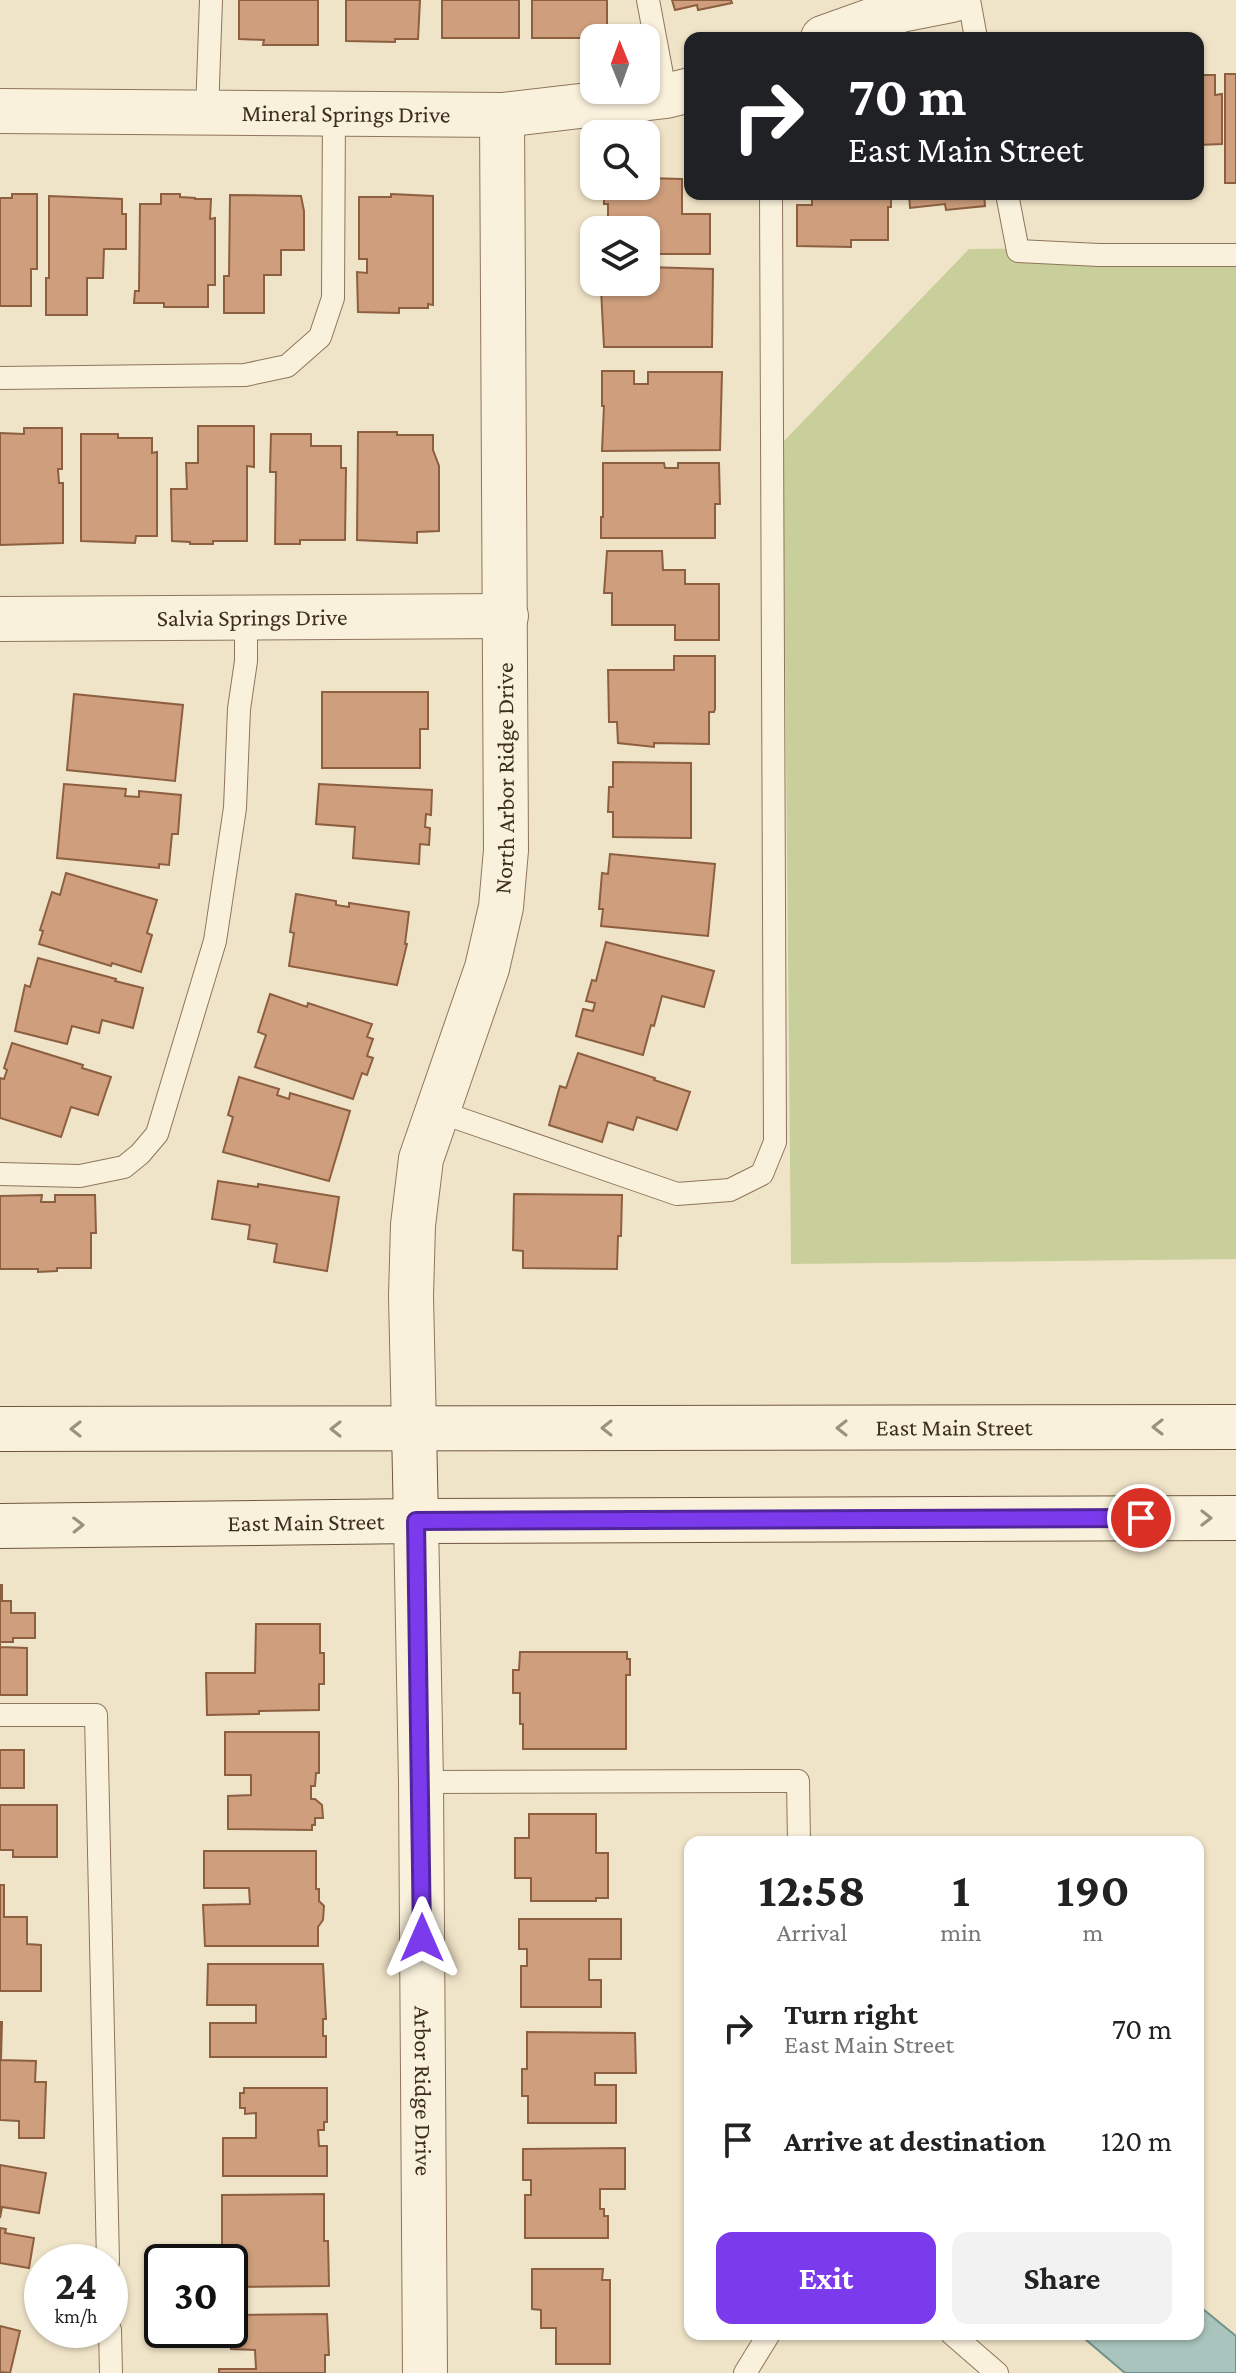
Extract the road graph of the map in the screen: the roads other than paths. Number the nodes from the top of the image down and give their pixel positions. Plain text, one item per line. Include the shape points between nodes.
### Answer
1 (211, 0) edge
2 (648, 0) edge
3 (952, 0) edge
4 (969, 0) edge
5 (826, 24) edge
6 (975, 32) edge
7 (678, 93) edge
8 (0, 111) edge
9 (207, 112) junction
10 (334, 113) junction
11 (502, 115) junction
12 (771, 200) edge
13 (1008, 200) edge
14 (1236, 255) edge
15 (0, 378) edge
16 (506, 616) junction
17 (246, 617) junction
18 (0, 619) edge
19 (437, 1111) junction
20 (0, 1174) edge
21 (1236, 1427) edge
22 (0, 1429) edge
23 (414, 1429) junction
24 (1236, 1518) edge
25 (416, 1521) junction
26 (0, 1526) edge
27 (0, 1715) edge
28 (421, 1782) junction
29 (799, 1836) edge
30 (108, 2244) edge
31 (765, 2340) edge
32 (959, 2340) edge
33 (110, 2348) edge
34 (111, 2373) edge
35 (425, 2373) edge
36 (745, 2373) edge
37 (997, 2373) edge

1 - 9 lane
2 - 7 lane
3 - 5 street
4 - 6 lane
7 - 11 street, Mineral Springs Drive
8 - 9 street, Mineral Springs Drive
9 - 10 street, Mineral Springs Drive
10 - 11 street, Mineral Springs Drive
10 - 15 lane via 333,298 320,337 287,366 245,375
11 - 16 street, North Arbor Ridge Drive
12 - 19 lane via 775,1142 762,1174 730,1190 677,1194
13 - 14 lane via 1018,251
16 - 17 street, Salvia Springs Drive
16 - 19 street, North Arbor Ridge Drive via 506,850 501,907 487,968
17 - 18 street, Salvia Springs Drive
17 - 20 lane via 235,808 215,941 157,1134 124,1167 80,1176
19 - 23 street, North Arbor Ridge Drive via 421,1159 413,1225
21 -> 23 street, East Main Street
23 -> 22 street, East Main Street
23 - 25 street, North Arbor Ridge Drive
25 -> 24 street, East Main Street
26 -> 25 street, East Main Street
25 - 28 street, Arbor Ridge Drive
27 - 30 lane via 96,1715
28 - 29 lane via 798,1781
28 - 35 street, Arbor Ridge Drive
31 - 36 lane
32 - 37 lane
33 - 34 lane

